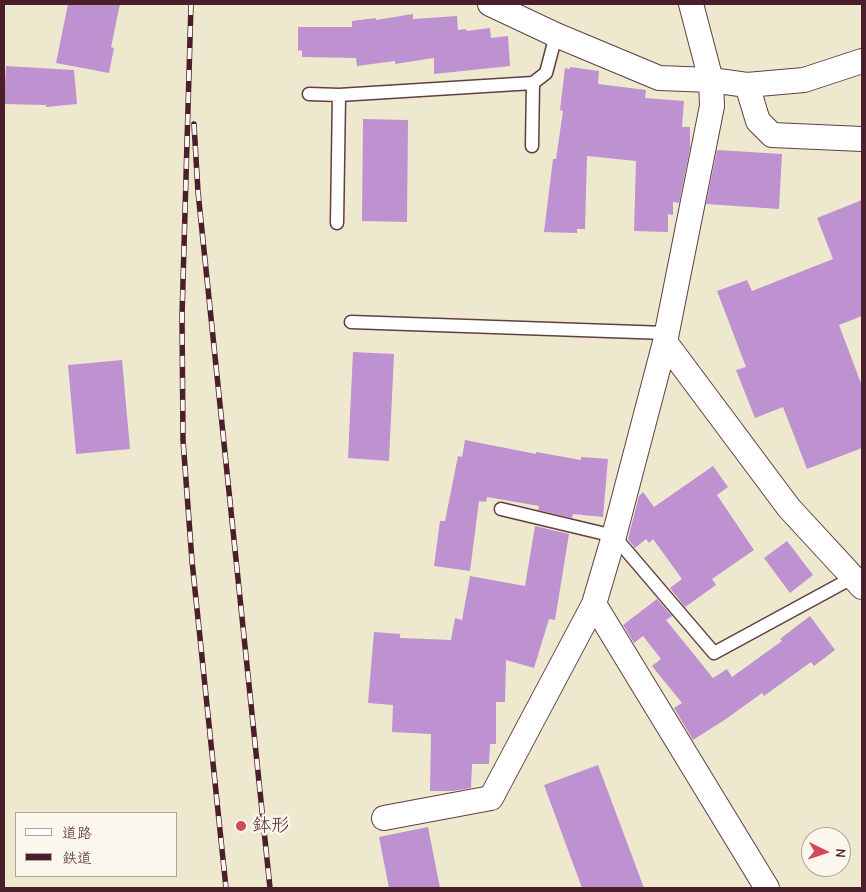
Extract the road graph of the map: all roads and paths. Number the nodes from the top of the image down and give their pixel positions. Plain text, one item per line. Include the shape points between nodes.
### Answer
1 (490, 4) edge
2 (692, 4) edge
3 (556, 35) junction
4 (862, 61) edge
5 (712, 80) junction
6 (533, 83) junction
7 (748, 84) junction
8 (309, 94) dead end
9 (339, 96) junction
10 (862, 140) edge
11 (532, 146) dead end
12 (337, 224) dead end
13 (351, 322) dead end
14 (666, 337) junction
15 (501, 509) dead end
16 (614, 536) junction
17 (857, 583) edge
18 (594, 604) junction
19 (384, 818) dead end
20 (766, 888) edge

1 - 3 street
2 - 5 street
3 - 5 street via 659,78
3 - 6 lane via 546,73
4 - 7 street via 804,80
5 - 7 street
5 - 14 street via 712,106
6 - 9 lane
6 - 11 lane
7 - 10 street via 758,121 772,135
8 - 9 lane
9 - 12 lane
13 - 14 lane
14 - 16 street
14 - 17 street via 789,508
15 - 16 lane
16 - 17 lane via 714,653
16 - 18 street
18 - 19 street via 491,798
18 - 20 street

